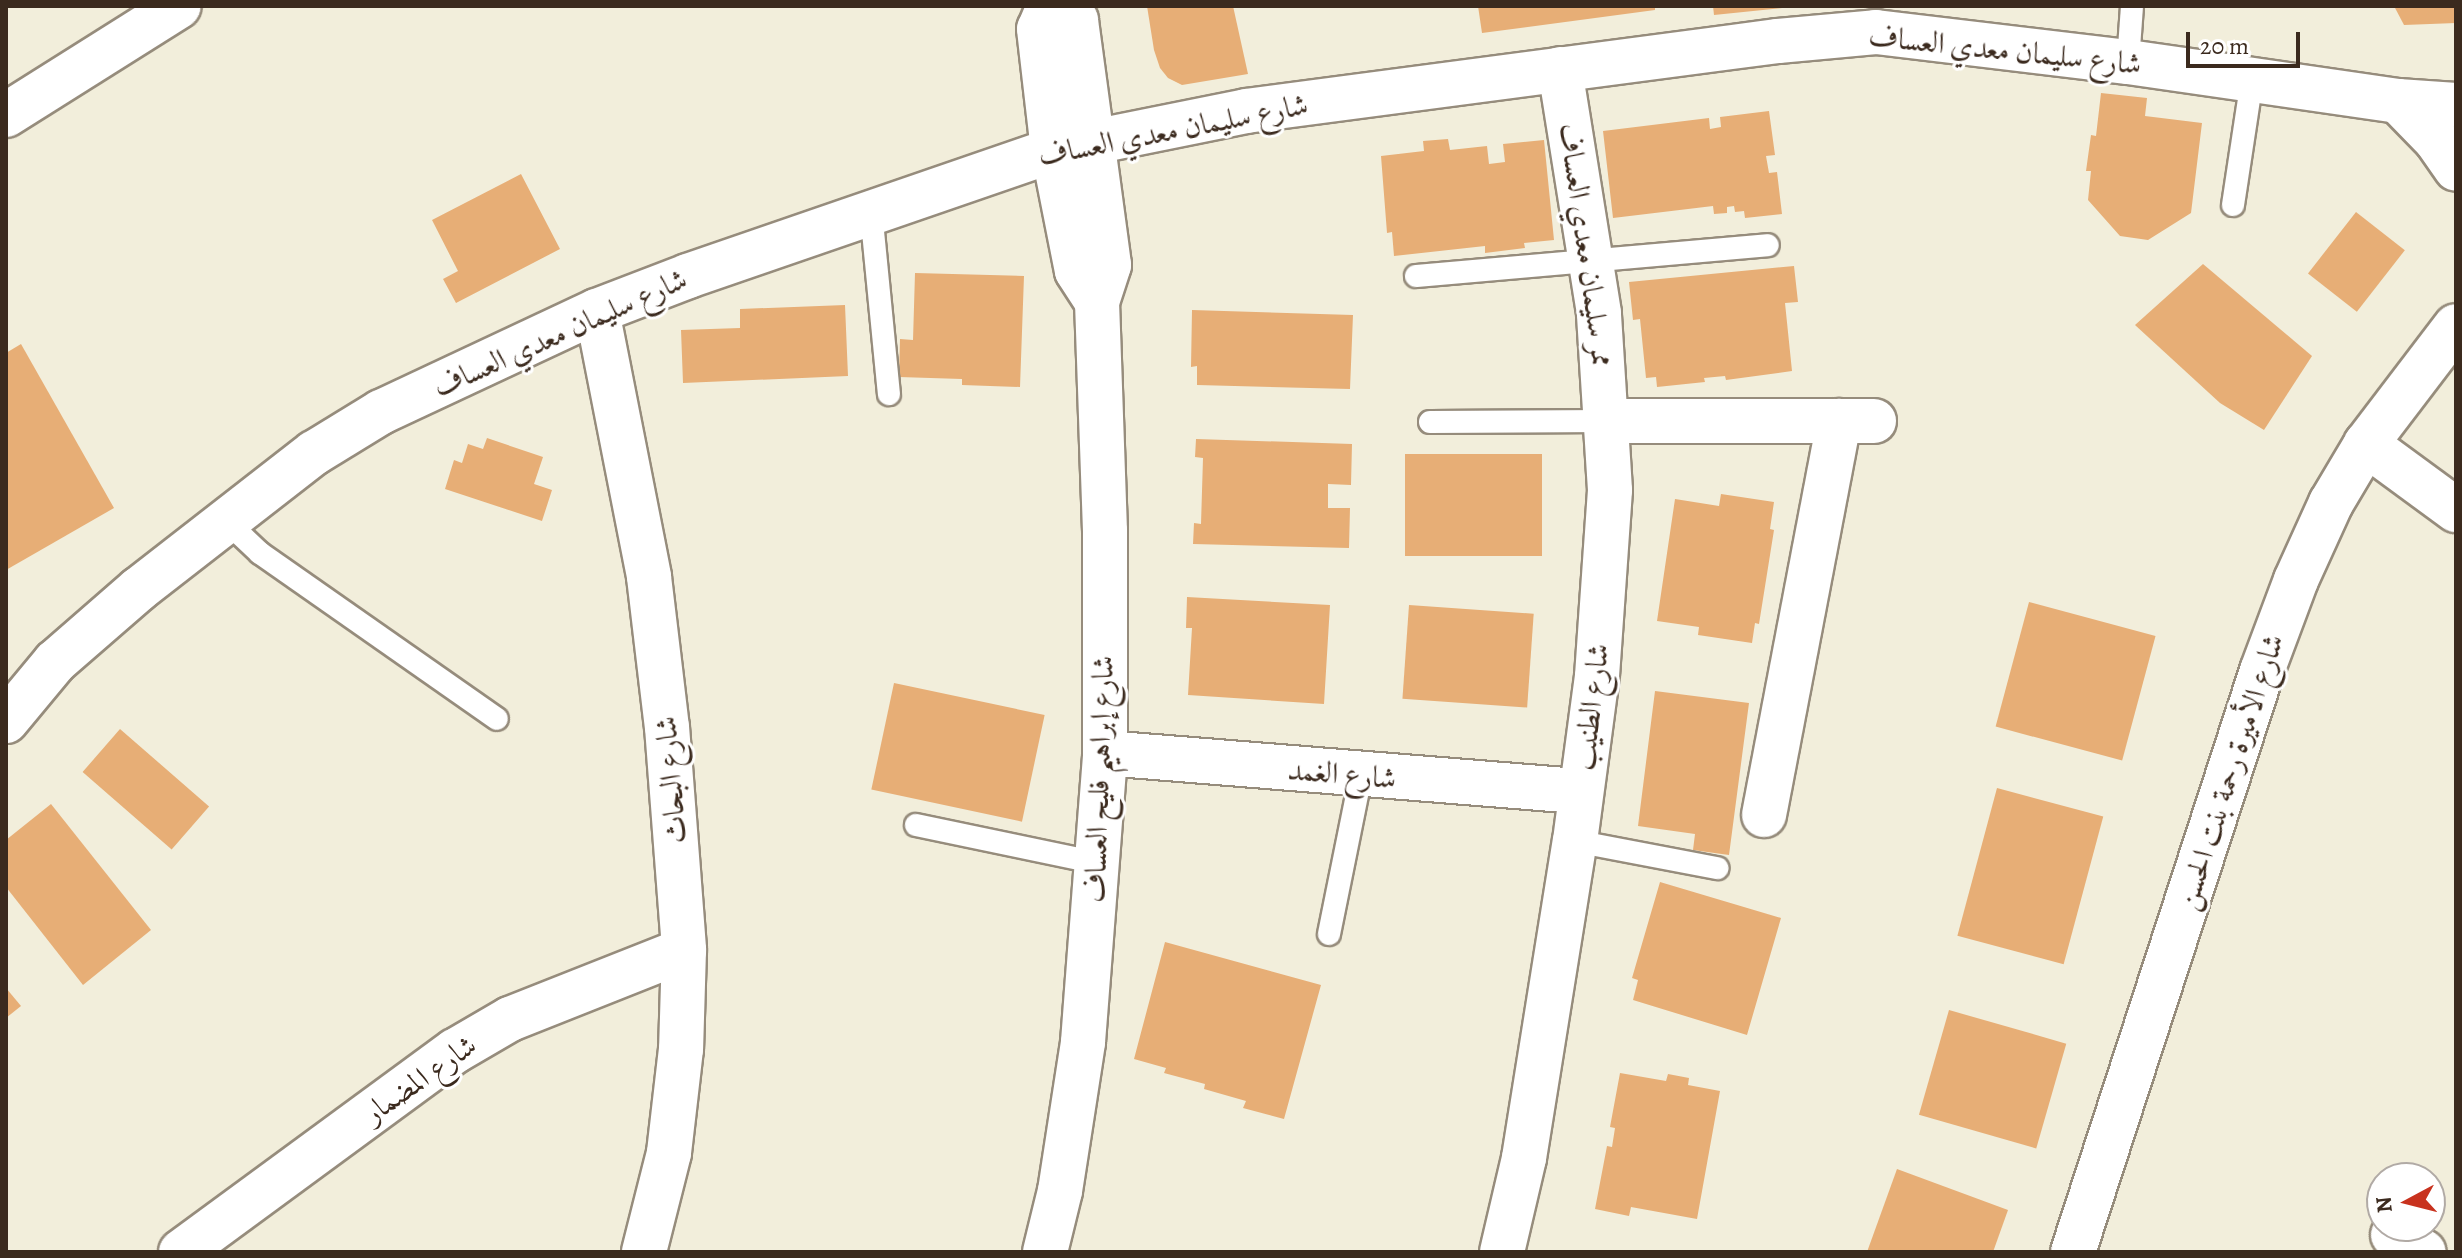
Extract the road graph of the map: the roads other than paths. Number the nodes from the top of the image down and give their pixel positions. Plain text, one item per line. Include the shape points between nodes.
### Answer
1 (179, 6) edge
2 (1049, 6) edge
3 (1066, 6) edge
4 (2132, 6) edge
5 (1874, 19) edge
6 (2128, 62) junction
7 (1560, 69) junction
8 (2252, 80) junction
9 (2398, 101) junction
10 (2456, 105) edge
11 (6, 115) edge
12 (1074, 146) junction
13 (2456, 169) edge
14 (2233, 205) dead end
15 (871, 211) junction
16 (1768, 245) dead end
17 (1591, 259) junction
18 (1416, 276) dead end
19 (597, 311) junction
20 (2456, 326) edge
21 (889, 394) dead end
22 (1608, 421) junction
23 (1430, 422) dead end
24 (2366, 444) junction
25 (2456, 510) edge
26 (225, 520) junction
27 (497, 719) dead end
28 (6, 721) edge
29 (1105, 753) junction
30 (1361, 776) junction
31 (1580, 791) junction
32 (1764, 815) dead end
33 (916, 825) dead end
34 (1575, 841) junction
35 (1098, 863) junction
36 (1717, 868) dead end
37 (1329, 934) dead end
38 (684, 950) junction
39 (181, 1252) edge
40 (644, 1252) edge
41 (1045, 1252) edge
42 (1502, 1252) edge
43 (2073, 1252) edge

1 - 11 street
2 - 12 street, شارع إبراهيم فليح العساف via 1039,29
3 - 12 street, شارع إبراهيم فليح العساف via 1076,20
4 - 6 lane
5 - 6 street, شارع سليمان معدي العساف
5 - 7 street, شارع سليمان معدي العساف via 1778,41
6 - 8 street, شارع سليمان معدي العساف
7 - 12 street, شارع سليمان معدي العساف via 1246,111
7 - 17 street, ممر سليمان معدي العساف
8 - 9 street, شارع سليمان معدي العساف
8 - 14 lane
9 - 10 street, شارع سليمان معدي العساف
9 - 13 street
12 - 15 street, شارع سليمان معدي العساف
12 - 29 street, شارع إبراهيم فليح العساف via 1077,271 1097,302
15 - 19 street, شارع سليمان معدي العساف
15 - 21 lane
16 - 17 lane
17 - 18 lane
17 - 22 street, ممر سليمان معدي العساف
19 - 26 street, شارع سليمان معدي العساف via 381,412 314,453
19 - 38 street, شارع البحاث via 649,577
20 - 24 street, شارع الأميرة رحمة بنت الحسن
22 - 23 lane
22 - 31 street, شارع الطنيب via 1606,574
22 - 32 street via 1856,421
24 - 25 street
24 - 43 street, شارع الأميرة رحمة بنت الحسن via 2331,503 2262,671
26 - 27 lane via 260,553
26 - 28 street, شارع سليمان معدي العساف via 55,662
29 - 30 street, شارع الغمد
29 - 35 street, شارع إبراهيم فليح العساف
30 - 31 street, شارع الغمد
30 - 37 lane
31 - 34 street, شارع الطنيب
33 - 35 lane
34 - 36 lane
34 - 42 street, شارع الطنيب via 1524,1158
35 - 41 street, شارع إبراهيم فليح العساف via 1083,1042
38 - 39 street, شارع المضمار via 524,1013 455,1051
38 - 40 street, شارع البحاث via 671,1138

